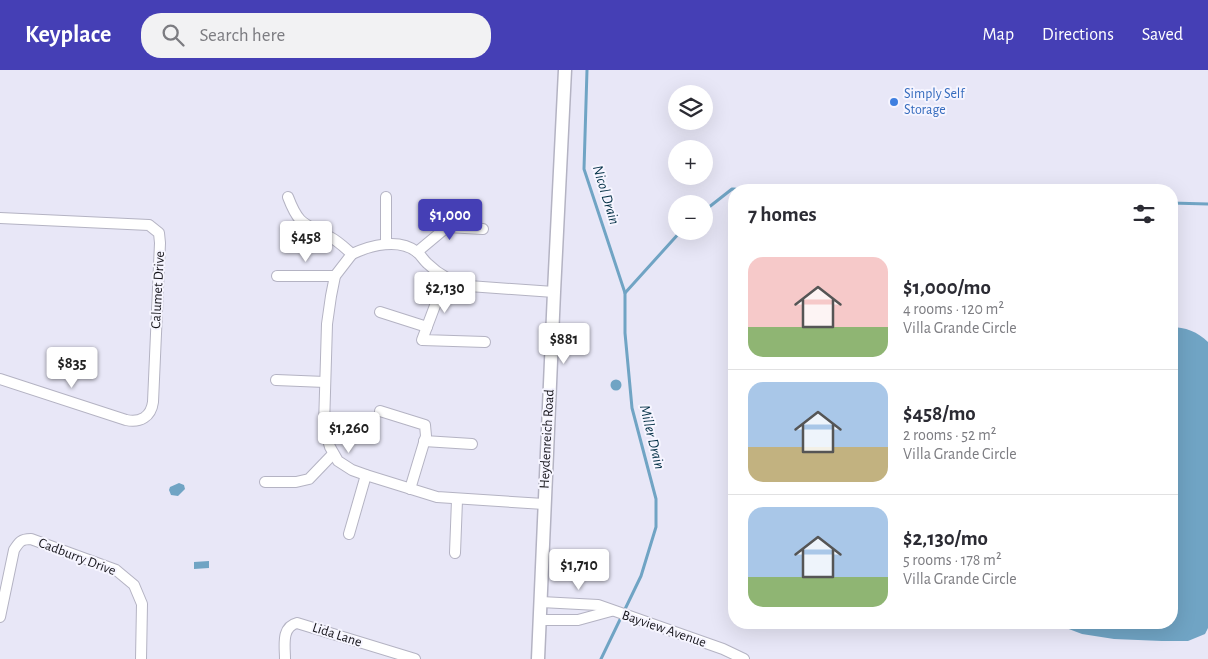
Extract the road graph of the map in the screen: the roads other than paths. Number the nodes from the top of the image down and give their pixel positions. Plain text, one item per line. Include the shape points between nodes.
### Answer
1 (565, 70) edge
2 (288, 197) dead end
3 (386, 197) dead end
4 (0, 218) edge
5 (483, 229) dead end
6 (386, 244) junction
7 (417, 252) junction
8 (352, 254) junction
9 (277, 276) dead end
10 (335, 276) junction
11 (445, 278) junction
12 (554, 292) junction
13 (380, 312) dead end
14 (426, 326) junction
15 (485, 342) dead end
16 (0, 379) edge
17 (276, 380) dead end
18 (325, 382) junction
19 (380, 411) dead end
20 (424, 441) junction
21 (472, 444) dead end
22 (333, 454) junction
23 (366, 475) junction
24 (265, 482) dead end
25 (410, 489) junction
26 (457, 500) junction
27 (544, 504) junction
28 (348, 534) dead end
29 (455, 553) dead end
30 (541, 602) junction
31 (611, 611) junction
32 (0, 617) edge
33 (540, 620) junction
34 (141, 659) edge
35 (285, 659) edge
36 (415, 659) edge
37 (538, 659) edge
38 (744, 659) edge

1 - 12 street, Heydenreich Road
2 - 8 street via 299,220 331,237
3 - 6 street
4 - 16 street, Calumet Drive via 143,224 159,233 160,243 152,409 145,418 126,420
5 - 7 street via 446,227
6 - 7 street
6 - 8 street
7 - 11 street
8 - 10 street
9 - 10 street
10 - 18 street via 327,324
11 - 12 street via 469,286
11 - 14 street
12 - 27 street, Heydenreich Road
13 - 14 street
14 - 15 street via 422,340
17 - 18 street
18 - 22 street via 324,426
19 - 20 street via 425,425
20 - 21 street
20 - 25 street
22 - 23 street via 344,466
22 - 24 street via 309,479
23 - 25 street
23 - 28 street
25 - 26 street
26 - 27 street
26 - 29 street
27 - 30 street, Heydenreich Road
30 - 31 street, Bayview Avenue via 591,604
30 - 33 street, Heydenreich Road
31 - 33 street, Bayview Avenue via 578,620
31 - 38 street, Bayview Avenue
32 - 34 street, Cadburry Drive via 14,550 18,542 31,539 116,570 134,585 142,604
33 - 37 street, Heydenreich Road
35 - 36 street, Lida Lane via 286,631 292,624 303,624

